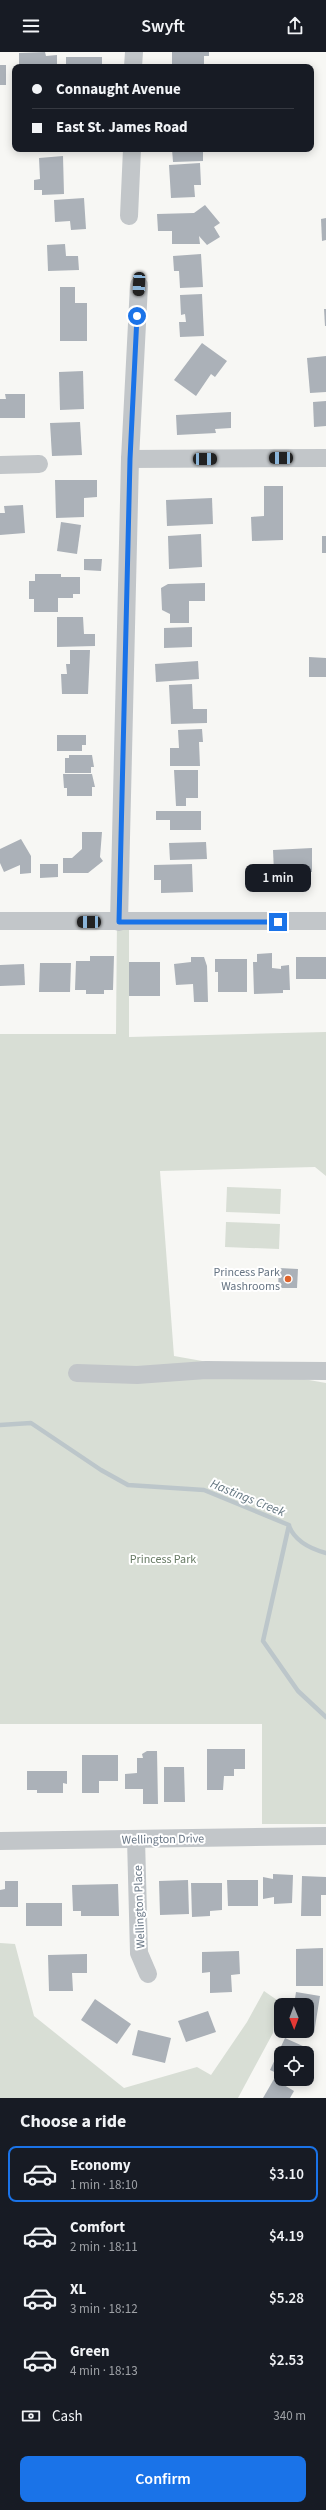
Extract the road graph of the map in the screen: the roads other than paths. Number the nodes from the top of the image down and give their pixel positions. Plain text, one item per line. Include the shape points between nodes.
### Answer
1 (134, 52) edge
2 (133, 64) edge
3 (132, 152) edge
4 (128, 216) dead end
5 (139, 284) dead end
6 (326, 458) edge
7 (130, 459) junction
8 (39, 464) dead end
9 (0, 465) edge
10 (0, 921) edge
11 (326, 921) edge
12 (119, 922) junction
13 (326, 1371) edge
14 (77, 1373) dead end
15 (326, 1836) edge
16 (136, 1839) junction
17 (0, 1841) edge
18 (148, 1974) dead end

1 - 2 street
3 - 4 street
5 - 7 street
6 - 7 street
7 - 12 street
8 - 9 street
10 - 12 street
11 - 12 street
13 - 14 street via 206,1370 137,1375
15 - 16 street, Wellington Drive
16 - 17 street, Wellington Drive
16 - 18 street, Wellington Place via 139,1952

